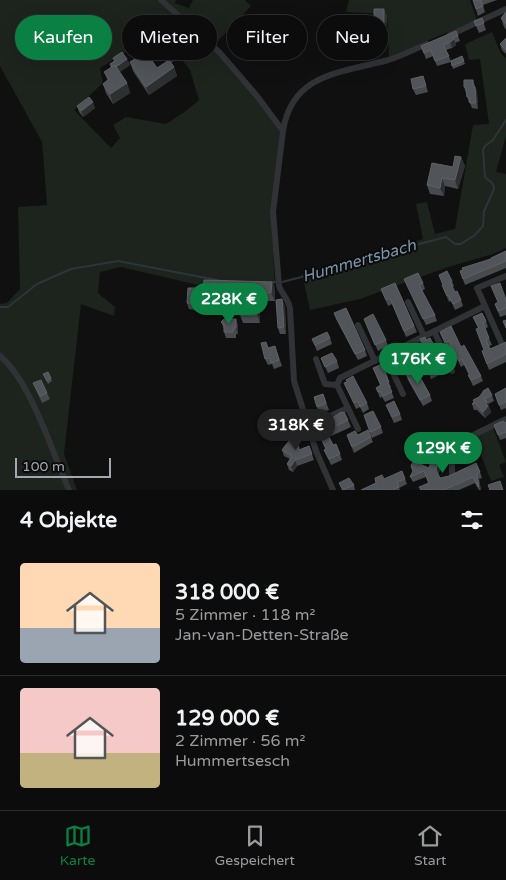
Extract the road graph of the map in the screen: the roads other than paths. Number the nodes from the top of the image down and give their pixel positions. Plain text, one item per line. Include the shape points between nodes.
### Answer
1 (160, 0) edge
2 (506, 10) edge
3 (442, 38) edge
4 (432, 42) edge
5 (283, 131) junction
6 (506, 276) edge
7 (408, 302) dead end
8 (485, 306) junction
9 (358, 325) dead end
10 (434, 331) junction
11 (424, 336) junction
12 (502, 342) edge
13 (0, 356) edge
14 (384, 356) junction
15 (316, 359) dead end
16 (375, 360) junction
17 (452, 371) dead end
18 (337, 386) junction
19 (402, 394) dead end
20 (348, 408) junction
21 (506, 419) edge
22 (308, 426) junction
23 (358, 429) dead end
24 (452, 474) edge
25 (68, 490) edge
26 (333, 490) edge

1 - 5 street via 220,53
2 - 3 street
4 - 5 street via 391,59 329,75 305,87 286,115
5 - 22 street via 273,212 278,282 289,303 294,381
6 - 8 street via 477,288
7 - 11 street
8 - 10 street
8 - 12 street
9 - 16 street
10 - 11 street
10 - 17 street
11 - 14 street
13 - 25 street via 31,400
14 - 16 street
14 - 19 street
15 - 18 street via 325,384
16 - 18 street via 340,378
18 - 20 street
20 - 22 street
20 - 23 street
21 - 24 street via 454,444 450,456
22 - 26 street

